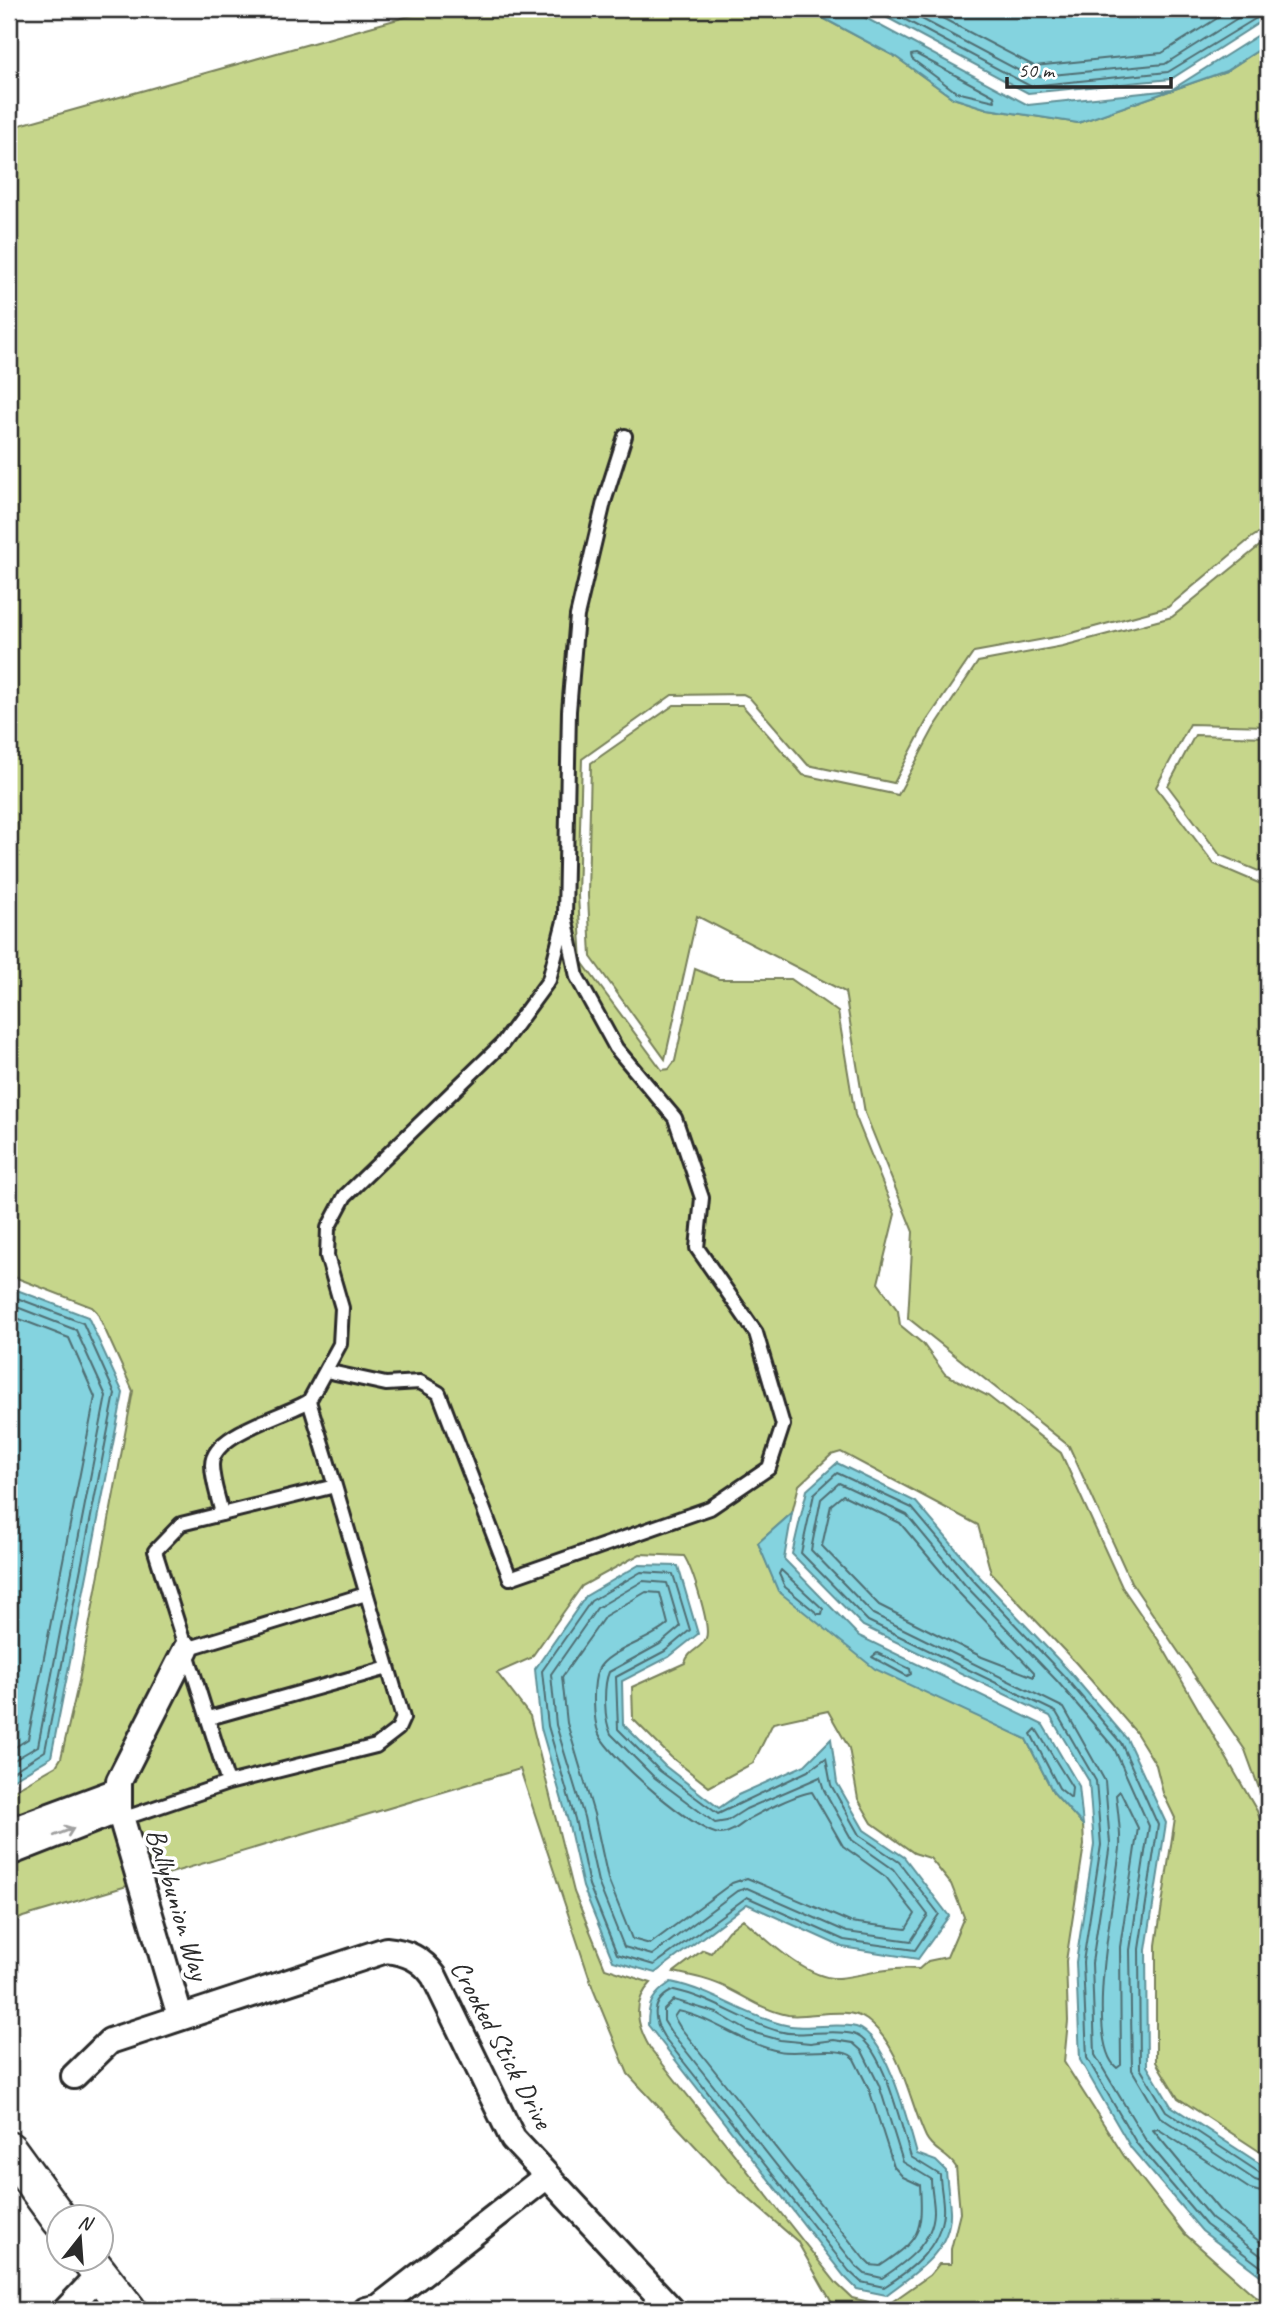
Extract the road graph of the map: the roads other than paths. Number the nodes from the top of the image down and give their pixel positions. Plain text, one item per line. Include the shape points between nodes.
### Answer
1 (625, 436) dead end
2 (565, 917) junction
3 (326, 1371) junction
4 (309, 1401) junction
5 (335, 1486) junction
6 (222, 1514) junction
7 (366, 1594) junction
8 (186, 1649) junction
9 (388, 1668) junction
10 (209, 1718) junction
11 (228, 1783) junction
12 (119, 1807) junction
13 (9, 1831) edge
14 (9, 1853) edge
15 (180, 2016) junction
16 (74, 2076) dead end
17 (9, 2150) edge
18 (547, 2176) junction
19 (48, 2204) edge
20 (89, 2274) edge
21 (100, 2274) edge
22 (66, 2310) edge
23 (128, 2310) edge
24 (366, 2310) edge
25 (672, 2310) edge

1 - 2 lane via 577,616 569,711
2 - 3 lane via 549,980 502,1044 345,1196 328,1228 327,1256 342,1308 340,1344
2 - 3 lane via 577,977 610,1036 676,1118 702,1198 697,1248 756,1333 783,1425 769,1468 710,1508 510,1578 439,1393 420,1382 386,1384
3 - 4 lane
4 - 5 lane
4 - 6 lane via 229,1437 218,1449 211,1463
5 - 6 lane
5 - 7 lane
6 - 8 lane via 181,1524 155,1551
7 - 8 lane
7 - 9 lane
8 - 10 lane
8 - 12 street via 119,1781
9 - 10 lane
9 - 11 lane via 403,1718 398,1730 376,1746
10 - 11 lane
11 - 12 lane
12 - 13 street
14 -> 12 street
12 - 15 street, Ballybunion Way
15 - 16 street, Crooked Stick Drive via 110,2041
15 - 18 street, Crooked Stick Drive via 386,1951 408,1954 434,1976 513,2139
17 - 19 street
18 - 24 street via 380,2307
18 - 25 street, Crooked Stick Drive
20 - 22 street
21 - 23 street

